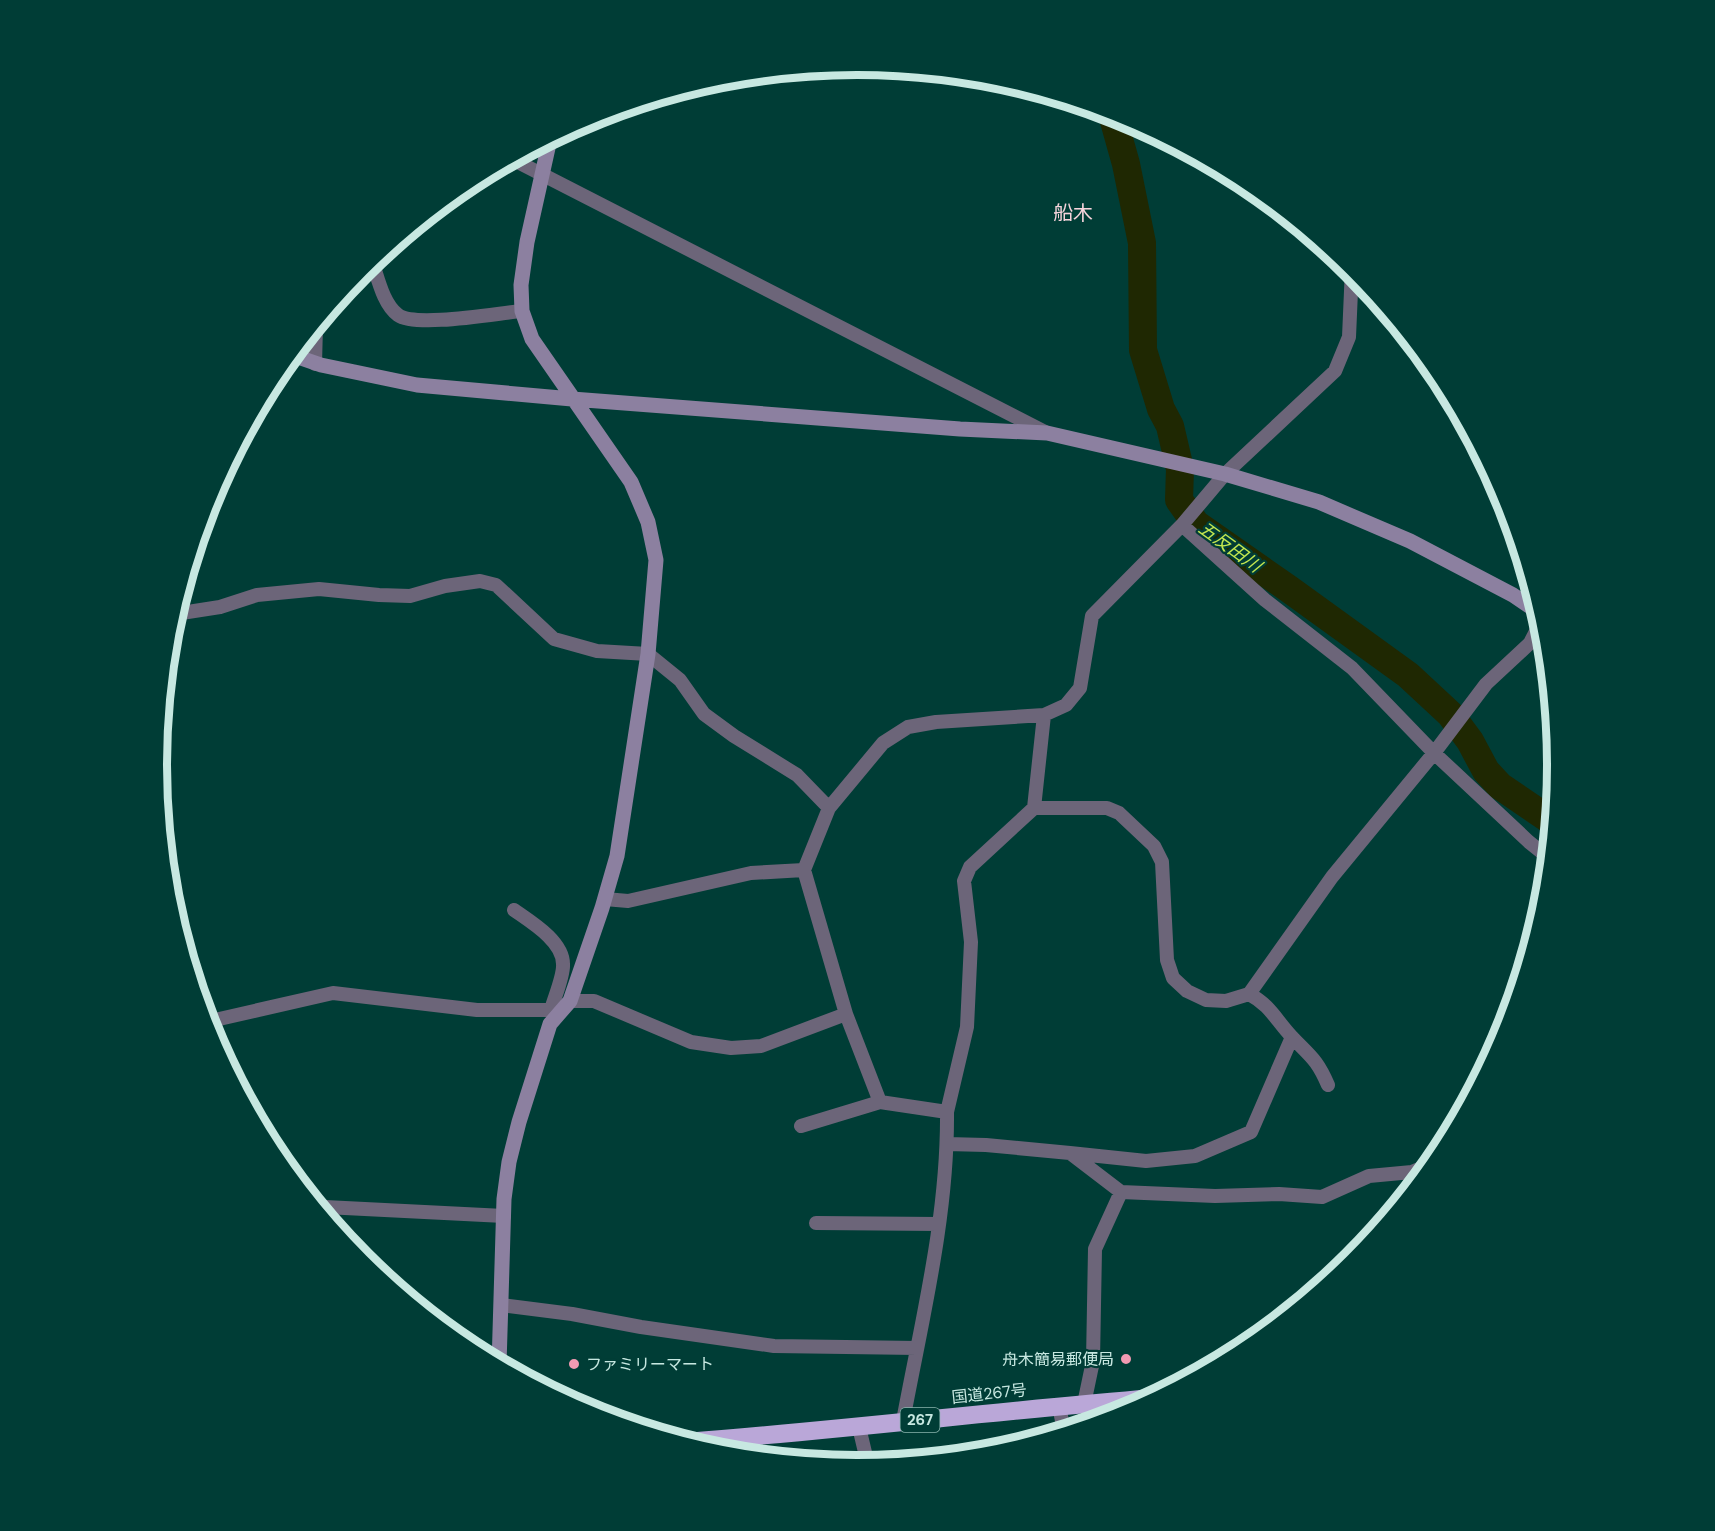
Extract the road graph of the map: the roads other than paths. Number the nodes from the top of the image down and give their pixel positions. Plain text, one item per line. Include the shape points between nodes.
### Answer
1 (548, 148) edge
2 (521, 163) edge
3 (542, 174) junction
4 (376, 271) edge
5 (1351, 283) edge
6 (522, 310) junction
7 (316, 338) edge
8 (300, 359) edge
9 (315, 364) junction
10 (572, 399) junction
11 (1047, 433) junction
12 (1225, 474) junction
13 (1182, 525) junction
14 (1529, 606) edge
15 (185, 613) edge
16 (1535, 632) edge
17 (648, 654) junction
18 (1044, 715) junction
19 (1434, 753) junction
20 (829, 807) junction
21 (1034, 808) junction
22 (1542, 853) edge
23 (804, 870) junction
24 (605, 899) junction
25 (514, 910) dead end
26 (1249, 994) junction
27 (561, 1007) junction
28 (846, 1014) junction
29 (216, 1020) edge
30 (1292, 1037) junction
31 (1328, 1085) dead end
32 (880, 1102) junction
33 (947, 1112) junction
34 (801, 1126) dead end
35 (947, 1144) junction
36 (1070, 1153) junction
37 (1417, 1170) edge
38 (1121, 1192) junction
39 (327, 1207) edge
40 (504, 1216) junction
41 (816, 1223) dead end
42 (938, 1224) junction
43 (501, 1305) junction
44 (916, 1348) junction
45 (499, 1355) edge
46 (1128, 1400) edge
47 (1084, 1404) junction
48 (1059, 1406) junction
49 (903, 1421) junction
50 (1065, 1423) edge
51 (859, 1427) junction
52 (711, 1440) edge
53 (866, 1456) edge

1 - 3 street
2 - 3 street
3 - 6 street via 527,242
3 - 11 street
4 - 6 street via 386,300 399,316 422,322
5 - 12 street via 1349,338 1335,371
6 - 10 street via 532,339
7 - 9 street
8 - 9 street
9 - 10 street via 417,385
10 - 11 street
10 - 17 street via 631,482 648,522 656,560
11 - 12 street
12 - 13 street
12 - 14 street via 1319,502 1410,541
13 - 18 street via 1092,616 1080,687 1066,705
13 - 19 street via 1265,600 1352,668
15 - 17 street via 257,595 319,589 410,596 480,581 496,585 554,639 597,651
16 - 19 street via 1486,684
17 - 20 street via 680,680 704,714 797,775
17 - 24 street via 617,856
18 - 20 street via 908,726 883,743
18 - 21 street
19 - 22 street
19 - 26 street via 1332,877
20 - 23 street
21 - 26 street via 1107,808 1119,813 1154,846 1162,862 1167,960 1173,978 1187,991 1206,1000 1226,1001
21 - 33 street via 970,867 964,881 971,942 967,1027
23 - 24 street via 751,873 628,901
23 - 28 street
24 - 27 street
25 - 27 street via 541,928 560,951 564,965
26 - 30 street via 1264,1002
27 - 28 street via 594,1001 691,1042 731,1048 761,1046
27 - 29 street via 477,1010 333,993
27 - 40 street via 550,1023 519,1122 509,1162
28 - 32 street
30 - 31 street via 1319,1065
30 - 36 street via 1251,1132 1195,1156 1146,1161
32 - 33 street
32 - 34 street
33 - 35 street
35 - 36 street
35 - 42 street
36 - 38 street
37 - 38 street via 1369,1176 1322,1197
38 - 47 street via 1095,1249 1093,1361
39 - 40 street
40 - 43 street
41 - 42 street
42 - 44 street via 930,1287
43 - 44 street via 774,1346
43 - 45 street
44 - 49 street
46 - 47 highway, 国道267号 / 267
47 - 48 highway, 国道267号 / 267
48 - 49 highway, 国道267号 / 267
48 - 50 street
49 - 51 highway, 国道267号 / 267
51 - 52 highway, 国道267号 / 267
51 - 53 street

